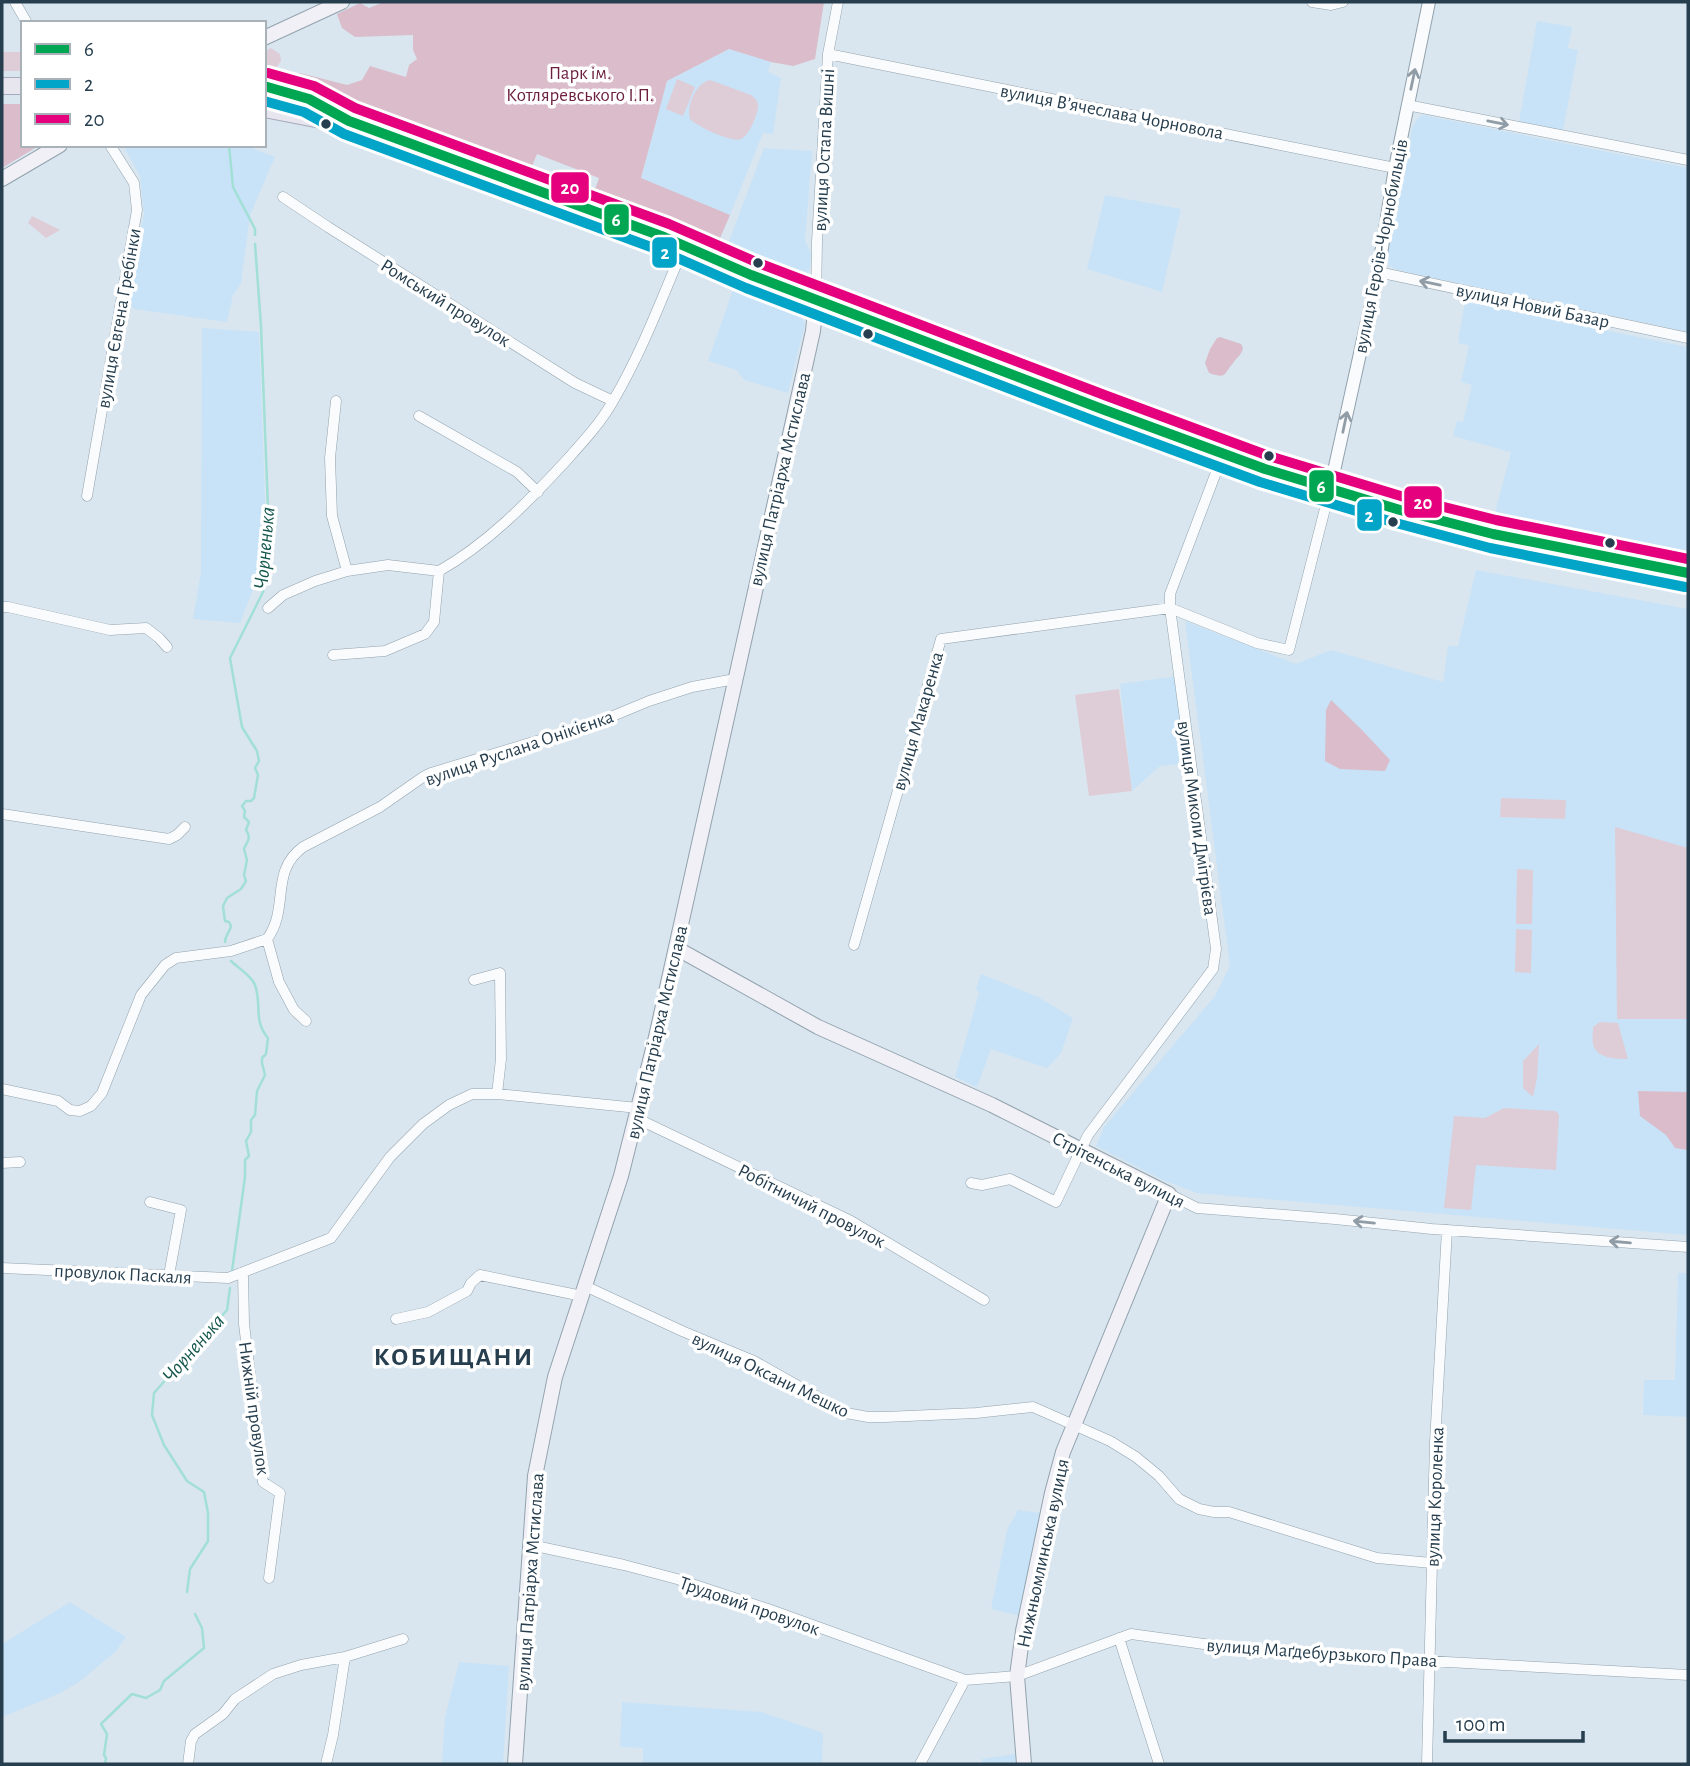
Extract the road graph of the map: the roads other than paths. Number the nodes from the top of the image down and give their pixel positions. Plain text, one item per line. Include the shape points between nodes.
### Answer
1 (15, 2) edge
2 (342, 2) edge
3 (838, 2) edge
4 (1312, 2) edge
5 (1343, 2) edge
6 (1429, 2) edge
7 (26, 21) edge
8 (266, 37) edge
9 (828, 54) junction
10 (2, 86) edge
11 (21, 86) edge
12 (266, 87) edge
13 (1407, 105) junction
14 (266, 109) edge
15 (349, 121) junction
16 (58, 147) edge
17 (111, 147) edge
18 (1688, 160) edge
19 (1395, 168) junction
20 (2, 179) edge
21 (283, 197) dead end
22 (684, 246) junction
23 (1378, 272) junction
24 (816, 300) junction
25 (1688, 338) edge
26 (336, 401) dead end
27 (613, 401) junction
28 (419, 416) dead end
29 (1223, 454) junction
30 (1330, 489) junction
31 (538, 492) junction
32 (87, 496) dead end
33 (347, 571) junction
34 (439, 571) junction
35 (1688, 573) edge
36 (2, 607) edge
37 (268, 608) dead end
38 (1170, 608) junction
39 (167, 647) dead end
40 (332, 655) dead end
41 (734, 679) junction
42 (2, 814) edge
43 (185, 827) dead end
44 (267, 939) junction
45 (854, 945) dead end
46 (676, 947) junction
47 (474, 979) dead end
48 (306, 1021) dead end
49 (2, 1088) edge
50 (497, 1094) junction
51 (637, 1113) junction
52 (1081, 1149) junction
53 (20, 1162) dead end
54 (2, 1163) edge
55 (971, 1183) dead end
56 (1168, 1194) junction
57 (150, 1202) dead end
58 (1447, 1230) junction
59 (1688, 1247) edge
60 (2, 1268) edge
61 (243, 1272) junction
62 (169, 1275) junction
63 (583, 1291) junction
64 (984, 1300) dead end
65 (396, 1319) dead end
66 (1075, 1426) junction
67 (531, 1545) junction
68 (1432, 1563) junction
69 (269, 1578) dead end
70 (1118, 1638) junction
71 (403, 1639) dead end
72 (345, 1657) junction
73 (1431, 1660) junction
74 (1688, 1675) edge
75 (1017, 1676) junction
76 (965, 1680) junction
77 (188, 1764) edge
78 (326, 1764) edge
79 (515, 1764) edge
80 (920, 1764) edge
81 (1024, 1764) edge
82 (1159, 1764) edge
83 (1427, 1764) edge

1 - 7 street
2 - 8 main road
3 - 9 street, вулиця Остапа Вишні
4 - 5 street
13 -> 6 street, вулиця Героїв-Чорнобильців
9 - 19 street, вулиця Вʼячеслава Чорновола
9 - 24 street, вулиця Остапа Вишні
10 - 11 main road
12 - 15 main road via 309,99
13 -> 18 street
13 - 19 street, вулиця Героїв-Чорнобильців
14 - 15 main road
15 - 22 main road
16 - 20 main road
17 - 32 street, вулиця Євгена Гребінки via 134,183 137,210
19 - 23 street, вулиця Героїв-Чорнобильців
21 - 27 street, Ромський провулок via 575,383
22 - 24 main road
22 - 27 street via 639,353
25 -> 23 street, вулиця Новий Базар
30 -> 23 street, вулиця Героїв-Чорнобильців
24 - 29 main road
24 - 41 main road, вулиця Патріарха Мстислава via 813,331
26 - 33 street via 330,458 332,516
27 - 31 street via 596,428
28 - 31 street via 517,472
29 - 30 main road
29 - 38 street, вулиця Миколи Дмітрієва via 1170,594
30 - 35 main road via 1517,540
30 - 38 street via 1289,650 1257,643
31 - 34 street via 489,536
33 - 34 street via 388,565
33 - 37 street via 283,595
34 - 40 street via 434,622 425,634 385,651
36 - 39 street via 110,630 146,628
38 - 45 street, вулиця Макаренка via 941,639
38 - 52 street, вулиця Миколи Дмітрієва via 1216,960
41 - 44 street, вулиця Руслана Онікієнка via 692,687 597,723 423,777 380,807 293,854 283,876 275,928
41 - 46 main road, вулиця Патріарха Мстислава
42 - 43 street via 169,839
44 - 48 street via 279,982 294,1010
44 - 49 street via 231,951 176,958 165,965 141,995 102,1093 91,1106 70,1110 58,1101
46 - 51 main road, вулиця Патріарха Мстислава
46 - 52 main road, Стрітенська вулиця via 818,1027
47 - 50 street via 500,973
50 - 51 street, Робітничий провулок
50 - 61 street, провулок Паскаля via 472,1094 423,1125 390,1157 331,1238
51 - 63 main road, вулиця Патріарха Мстислава
51 - 64 street, Робітничий провулок via 851,1221
52 - 55 street, вулиця Миколи Дмітрієва via 1056,1202 1010,1179
52 - 56 main road, Стрітенська вулиця
53 - 54 street
58 -> 56 street, Стрітенська вулиця via 1197,1208
56 - 66 main road, Нижньомлинська вулиця
57 - 62 street via 181,1210
59 -> 58 street, Стрітенська вулиця
58 - 68 street, вулиця Короленка
60 - 62 street, провулок Паскаля
61 - 62 street, провулок Паскаля via 228,1278
61 - 69 street, Нижній провулок via 244,1324 263,1482 280,1493
63 - 65 street, вулиця Оксани Мешко via 480,1275 467,1291 428,1312
63 - 66 street, вулиця Оксани Мешко via 754,1361 846,1413 886,1417 1033,1406
63 - 67 main road, вулиця Патріарха Мстислава via 555,1377 536,1476
66 - 68 street, вулиця Оксани Мешко via 1136,1457 1179,1499 1199,1509 1229,1512 1377,1558
66 - 75 main road, Нижньомлинська вулиця via 1052,1493
67 - 76 street, Трудовий провулок via 677,1579
67 - 79 main road, вулиця Патріарха Мстислава
68 - 73 street, вулиця Короленка
70 - 73 street, вулиця Маґдебурзького Права via 1131,1634 1262,1652
70 - 75 street, вулиця Маґдебурзького Права
70 - 82 street
71 - 72 street
72 - 77 street via 273,1674 235,1699 195,1734
72 - 78 street
73 - 74 street, вулиця Маґдебурзького Права
73 - 83 street, вулиця Короленка
75 - 76 street, вулиця Маґдебурзького Права
75 - 81 main road, Нижньомлинська вулиця
76 - 80 street

